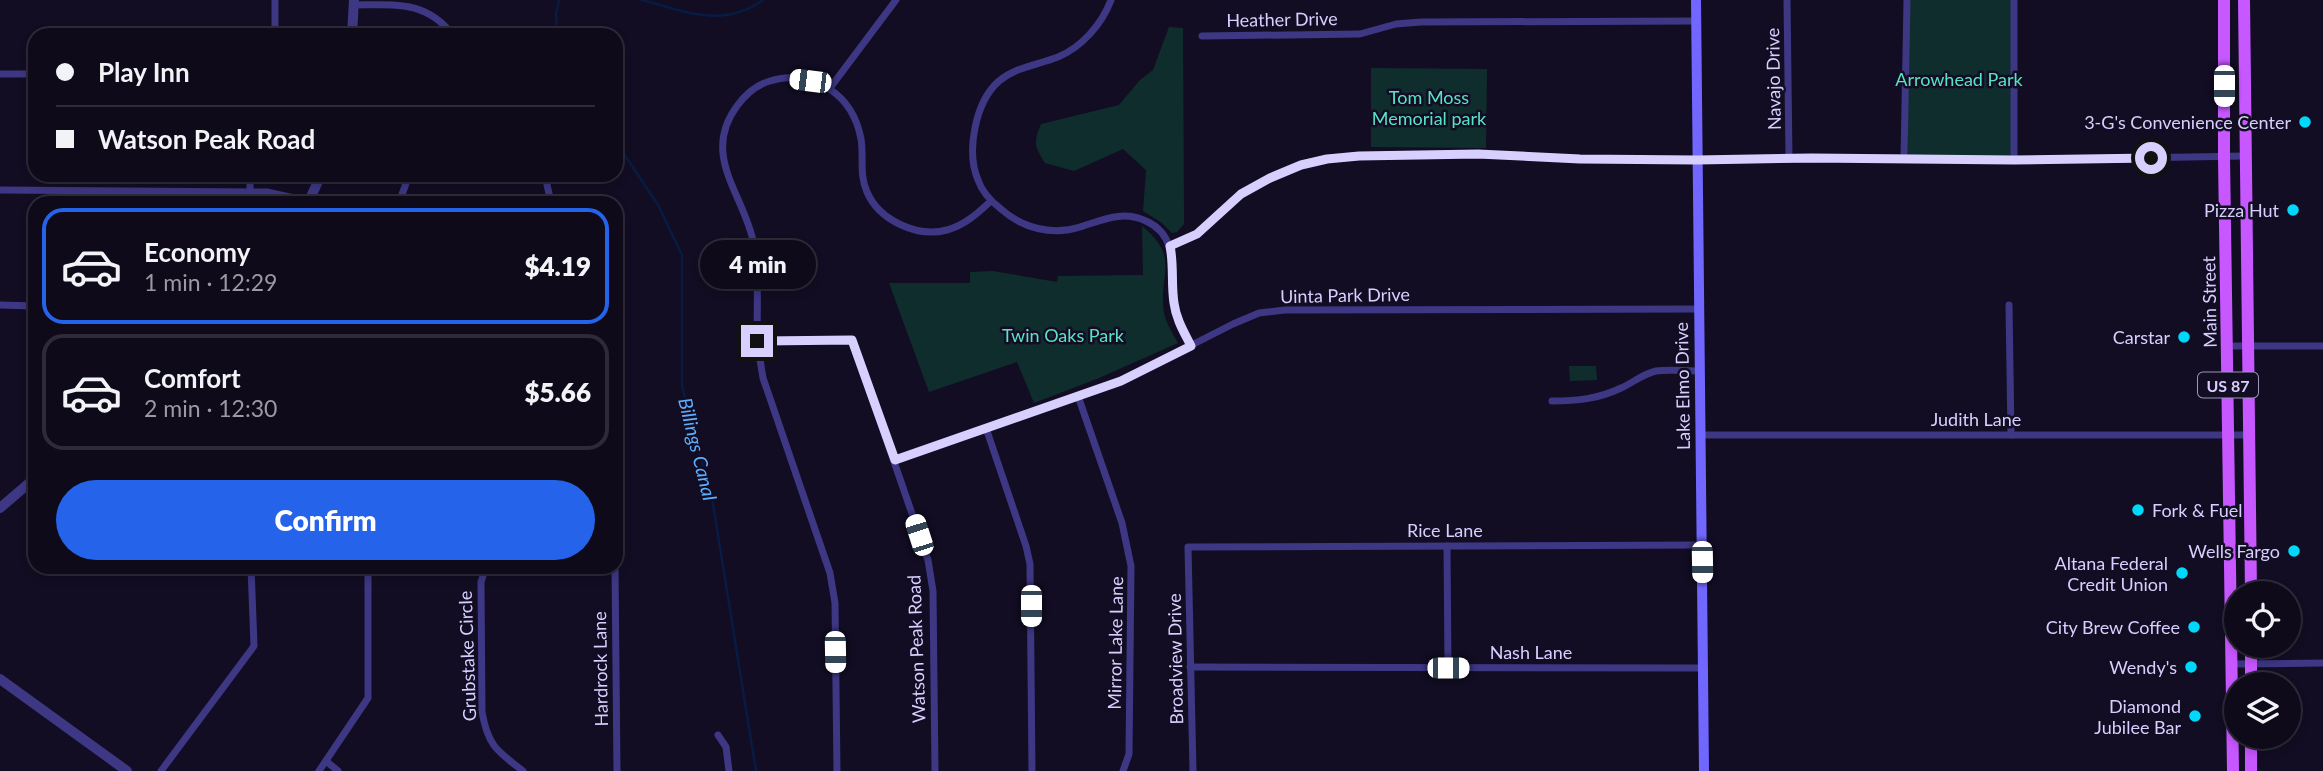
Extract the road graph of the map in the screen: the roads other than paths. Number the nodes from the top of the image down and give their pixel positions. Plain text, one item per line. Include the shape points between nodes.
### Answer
1 (275, 0) edge
2 (896, 0) edge
3 (1111, 0) edge
4 (1696, 0) edge
5 (1787, 0) edge
6 (1907, 0) edge
7 (2014, 0) edge
8 (2224, 0) edge
9 (2244, 0) edge
10 (354, 2) edge
11 (1697, 21) junction
12 (275, 28) edge
13 (352, 28) edge
14 (448, 28) edge
15 (1202, 36) dead end
16 (0, 74) edge
17 (28, 74) edge
18 (830, 88) junction
19 (2224, 156) junction
20 (2246, 156) junction
21 (1789, 158) junction
22 (1904, 158) junction
23 (1697, 160) junction
24 (2014, 160) junction
25 (250, 182) edge
26 (0, 190) edge
27 (250, 192) junction
28 (285, 196) edge
29 (991, 201) junction
30 (1170, 246) junction
31 (0, 305) edge
32 (2009, 305) dead end
33 (28, 306) edge
34 (1699, 309) junction
35 (757, 341) junction
36 (1191, 346) junction
37 (2228, 346) junction
38 (2250, 346) junction
39 (2323, 346) edge
40 (1700, 371) junction
41 (1078, 396) junction
42 (1552, 401) dead end
43 (986, 428) junction
44 (1701, 435) junction
45 (2011, 435) junction
46 (2228, 435) junction
47 (2250, 435) junction
48 (895, 460) junction
49 (28, 484) edge
50 (0, 508) edge
51 (1701, 545) junction
52 (1447, 546) junction
53 (1188, 547) joint
54 (251, 574) edge
55 (368, 574) edge
56 (484, 574) edge
57 (615, 574) edge
58 (2251, 581) edge
59 (2252, 658) edge
60 (2323, 663) edge
61 (2232, 664) junction
62 (2252, 664) junction
63 (1190, 667) junction
64 (1448, 668) junction
65 (1704, 668) junction
66 (2252, 672) edge
67 (0, 678) edge
68 (718, 735) dead end
69 (2251, 749) edge
70 (326, 761) junction
71 (127, 771) edge
72 (161, 771) edge
73 (319, 771) edge
74 (338, 771) edge
75 (523, 771) edge
76 (617, 771) edge
77 (729, 771) edge
78 (837, 771) edge
79 (935, 771) edge
80 (1032, 771) edge
81 (1123, 771) edge
82 (1193, 771) edge
83 (1704, 771) edge
84 (2233, 771) edge
85 (2251, 771) edge

1 - 12 street
2 - 18 street
3 - 29 street via 1091,34 1079,44 1059,57 1015,70 997,83 984,103 974,126 972,152 978,180
4 - 11 main road, Lake Elmo Drive
5 - 21 street, Navajo Drive
6 - 22 street
7 - 24 street
8 - 19 main road, Main Street / US 87
9 - 20 main road, US 87
10 - 13 street
10 - 14 street via 413,6 428,11
11 - 15 street, Heather Drive via 1421,22 1360,34
11 - 23 main road, Lake Elmo Drive
16 - 17 street
18 - 29 street via 853,114 862,175 879,211 920,231 944,231 976,215
18 - 35 street via 788,78 768,82 745,95 726,120 721,145 724,167 754,244
19 - 20 street
19 - 24 street
19 - 37 main road, Main Street / US 87
20 - 38 main road, US 87
21 - 22 street
21 - 23 street
22 - 24 street
23 - 30 street via 1478,154 1327,159 1301,165 1241,194 1197,234
23 - 34 main road, Lake Elmo Drive
25 - 27 street
26 - 27 street
27 - 28 street
29 - 30 street via 1013,220 1056,232 1106,218 1135,217 1149,222
30 - 36 street via 1174,304
31 - 33 street
32 - 45 street
34 - 36 street, Uinta Park Drive via 1286,310 1259,313
34 - 40 main road, Lake Elmo Drive
35 - 48 street, Watson Peak Road via 852,340
35 - 78 street via 763,378 830,573 835,603
36 - 41 street, Uinta Park Drive via 1121,381
37 - 38 street
37 - 46 main road, Main Street / US 87
38 - 39 street
38 - 47 main road, US 87
40 - 42 street via 1656,371 1602,397
40 - 44 main road, Lake Elmo Drive
41 - 43 street, Uinta Park Drive
41 - 81 street, Mirror Lake Lane via 1119,514 1131,566 1129,754
43 - 48 street, Uinta Park Drive
43 - 80 street via 1030,564
44 - 45 street, Judith Lane
44 - 51 main road, Lake Elmo Drive
45 - 46 street, Judith Lane
46 - 47 street, Judith Lane
46 - 61 main road, Main Street / US 87
47 - 58 main road, US 87
48 - 79 street, Watson Peak Road via 928,560 933,591
49 - 50 street
51 - 52 street, Rice Lane
51 - 65 main road, Lake Elmo Drive
52 - 53 street, Rice Lane
52 - 64 street
53 - 63 street, Broadview Drive
54 - 72 street via 254,646
55 - 70 street via 368,698
56 - 75 street, Grubstake Circle via 482,712 486,734 496,749
57 - 76 street, Hardrock Lane
59 - 62 main road
60 - 62 street
61 - 62 street
61 - 84 main road, Main Street / US 87
62 - 66 main road
63 - 64 street, Nash Lane
63 - 82 street, Broadview Drive
64 - 65 street, Nash Lane
65 - 83 main road, Lake Elmo Drive
67 - 71 street
68 - 77 street via 726,747
69 - 85 main road
70 - 73 street
70 - 74 street

